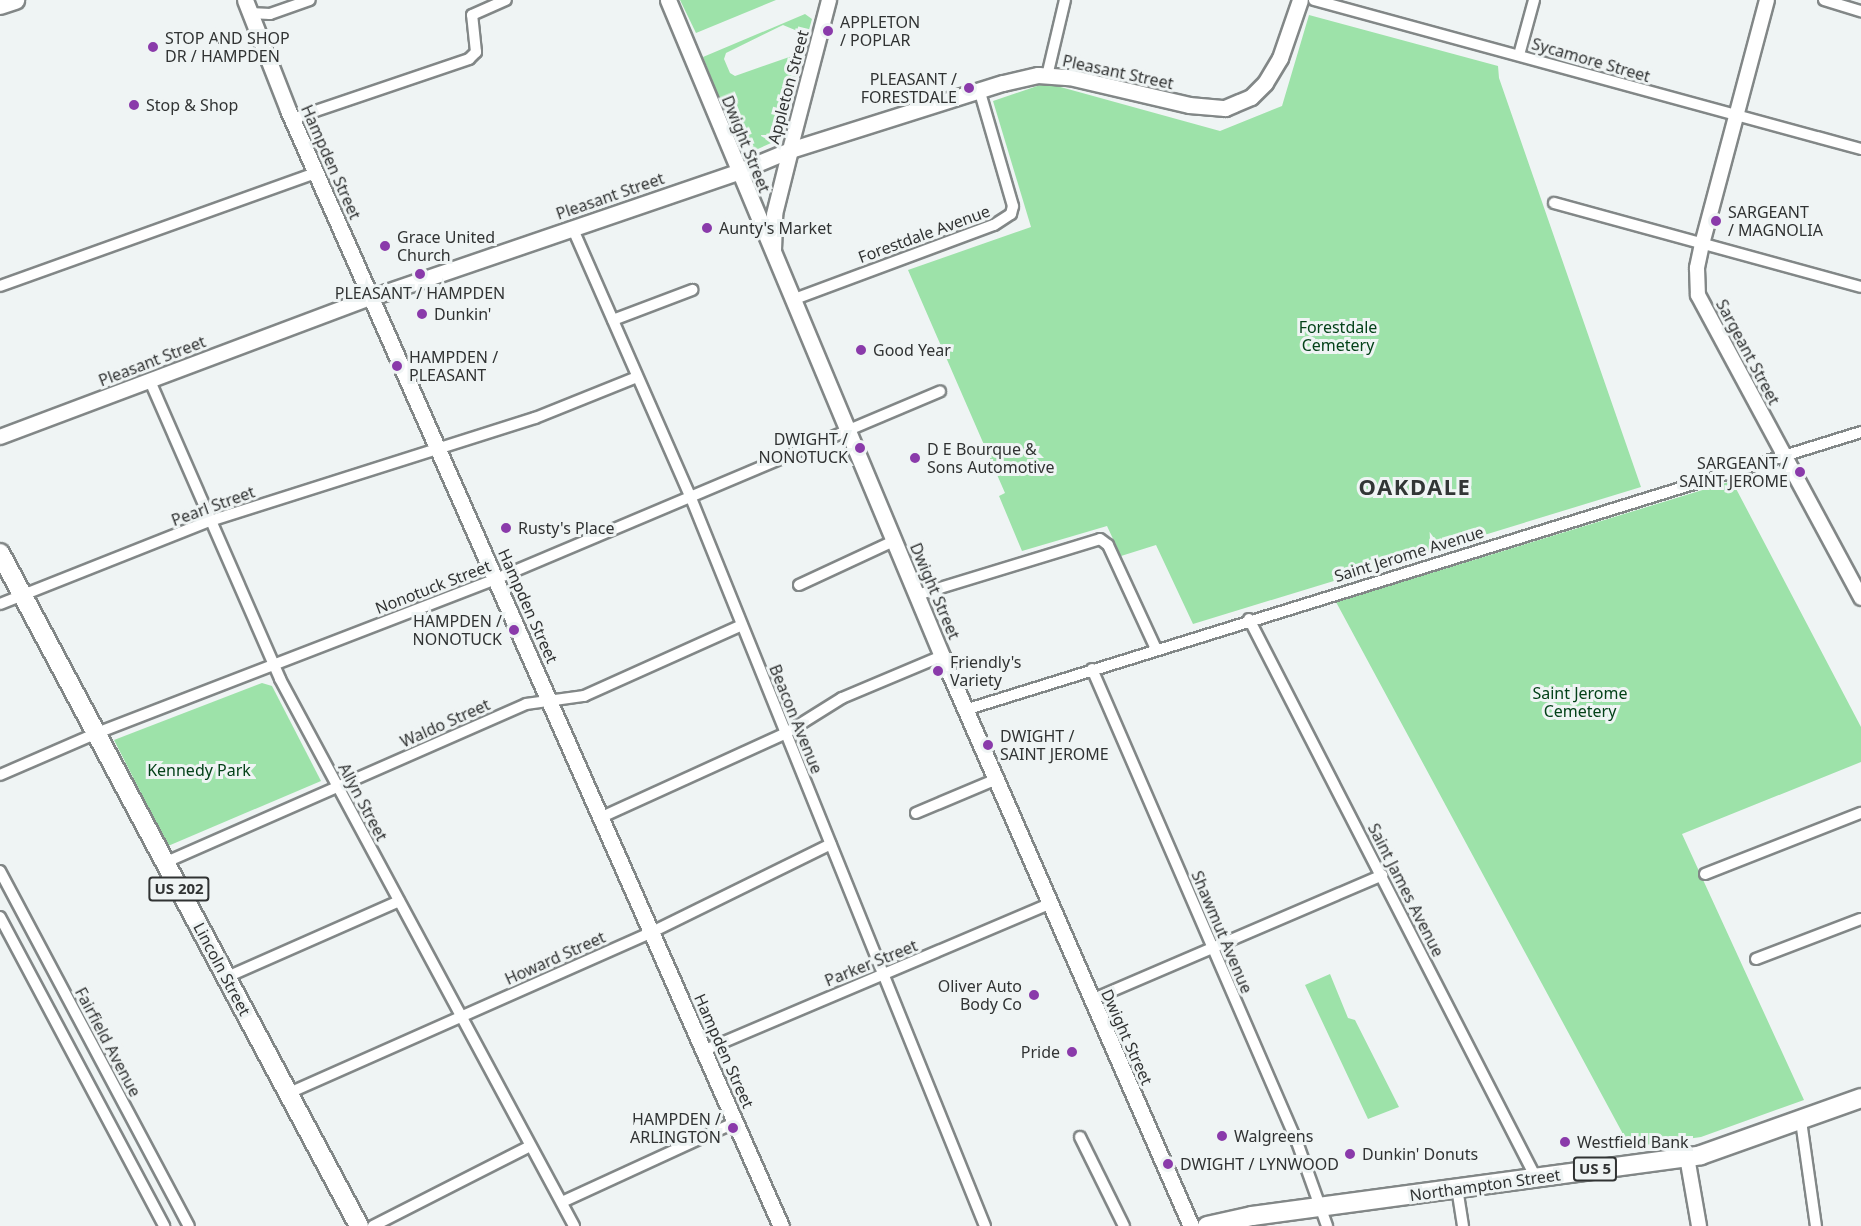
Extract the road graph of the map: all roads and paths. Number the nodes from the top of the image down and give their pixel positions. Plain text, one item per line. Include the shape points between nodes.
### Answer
1 (15, 0) edge
2 (310, 0) edge
3 (506, 0) edge
4 (668, 0) edge
5 (829, 0) edge
6 (1065, 0) edge
7 (1300, 0) edge
8 (1314, 0) edge
9 (1534, 0) edge
10 (1767, 0) edge
11 (1824, 0) edge
12 (0, 5) edge
13 (247, 6) edge
14 (1861, 11) edge
15 (1519, 55) junction
16 (1047, 76) junction
17 (979, 89) junction
18 (1736, 116) junction
19 (292, 119) junction
20 (1861, 149) edge
21 (790, 150) junction
22 (737, 172) junction
23 (316, 173) junction
24 (1554, 203) dead end
25 (572, 227) junction
26 (1702, 244) junction
27 (773, 254) junction
28 (0, 286) edge
29 (1861, 287) edge
30 (692, 290) dead end
31 (372, 297) junction
32 (792, 300) junction
33 (613, 320) junction
34 (637, 377) junction
35 (150, 381) junction
36 (940, 391) dead end
37 (846, 430) junction
38 (1861, 432) edge
39 (0, 437) edge
40 (439, 446) junction
41 (1784, 454) junction
42 (691, 498) junction
43 (210, 521) junction
44 (894, 541) junction
45 (0, 553) edge
46 (496, 579) junction
47 (799, 585) dead end
48 (23, 595) junction
49 (917, 595) junction
50 (1861, 598) edge
51 (0, 604) edge
52 (1249, 619) junction
53 (742, 625) junction
54 (1156, 649) junction
55 (942, 656) junction
56 (274, 666) junction
57 (1092, 669) junction
58 (550, 701) junction
59 (968, 709) junction
60 (97, 733) junction
61 (786, 733) junction
62 (0, 775) edge
63 (997, 779) junction
64 (337, 787) junction
65 (916, 813) dead end
66 (1861, 813) edge
67 (602, 817) junction
68 (831, 844) junction
69 (164, 863) junction
70 (0, 871) edge
71 (1705, 874) dead end
72 (1382, 875) junction
73 (399, 901) junction
74 (1049, 904) junction
75 (0, 917) edge
76 (1861, 919) edge
77 (652, 932) junction
78 (1212, 948) junction
79 (1756, 959) dead end
80 (882, 975) junction
81 (227, 977) junction
82 (1091, 1000) junction
83 (463, 1016) junction
84 (705, 1050) junction
85 (289, 1093) junction
86 (1861, 1098) edge
87 (1801, 1121) junction
88 (736, 1122) junction
89 (1080, 1137) dead end
90 (530, 1146) junction
91 (1687, 1157) junction
92 (1535, 1176) junction
93 (1457, 1188) junction
94 (562, 1202) junction
95 (1321, 1208) junction
96 (1245, 1221) edge
97 (164, 1226) edge
98 (189, 1226) edge
99 (359, 1226) edge
100 (373, 1226) edge
101 (574, 1226) edge
102 (781, 1226) edge
103 (985, 1226) edge
104 (1124, 1226) edge
105 (1191, 1226) edge
106 (1207, 1226) edge
107 (1327, 1226) edge
108 (1463, 1226) edge
109 (1699, 1226) edge
110 (1816, 1226) edge

1 - 12 main road
2 - 13 street via 270,14
3 - 19 street via 472,15 476,52 469,58
4 - 22 main road, Dwight Street
5 - 21 street, Appleton Street
6 - 16 street
7 - 16 main road, Pleasant Street via 1280,58 1265,83 1244,100 1225,108 1189,105 1069,77
8 - 15 street, Sycamore Street
9 - 15 street
10 - 18 street, Sargeant Street
11 - 14 street
13 - 19 main road, Hampden Street
15 - 18 street, Sycamore Street
16 - 17 main road, Pleasant Street
17 - 21 main road, Pleasant Street
17 - 32 street, Forestdale Avenue via 1013,206 1011,214 994,225
18 - 20 street, Sycamore Street
18 - 26 street, Sargeant Street
19 - 23 main road, Hampden Street
21 - 22 main road, Pleasant Street
21 - 27 main road, Appleton Street via 774,214
22 - 25 main road, Pleasant Street
22 - 27 main road, Dwight Street
23 - 28 street
23 - 31 main road, Hampden Street
24 - 26 street
25 - 31 main road, Pleasant Street
25 - 33 street, Beacon Avenue
26 - 29 street
26 - 41 street, Sargeant Street via 1697,268 1698,295
27 - 32 main road, Dwight Street
30 - 33 street
31 - 35 street, Pleasant Street
31 - 40 main road, Hampden Street
32 - 37 main road, Dwight Street
33 - 34 street, Beacon Avenue
34 - 40 street, Pearl Street via 534,418
34 - 42 street, Beacon Avenue
35 - 39 street, Pleasant Street
35 - 43 street, Allyn Street
36 - 37 street, Nonotuck Street
37 - 42 street, Nonotuck Street
37 - 44 main road, Dwight Street
38 - 41 street, Saint Jerome Avenue
40 - 43 street, Pearl Street
40 - 46 main road, Hampden Street
41 - 50 street, Sargeant Street
41 - 52 street, Saint Jerome Avenue
42 - 46 street, Nonotuck Street
42 - 53 street, Beacon Avenue
43 - 48 street, Pearl Street
43 - 56 street, Allyn Street
44 - 47 street
44 - 49 main road, Dwight Street
45 - 48 main road, Lincoln Street / US 202
46 - 56 street, Nonotuck Street
46 - 58 main road, Hampden Street
48 - 51 street, Pearl Street
48 - 60 main road, Lincoln Street / US 202
49 - 54 street via 1100,539 1108,545
49 - 55 main road, Dwight Street
52 - 54 street, Saint Jerome Avenue
52 - 72 street, Saint James Avenue
53 - 58 street, Waldo Street via 584,696
53 - 61 street, Beacon Avenue
54 - 57 street, Saint Jerome Avenue
55 - 59 main road, Dwight Street
55 - 61 street via 842,698
56 - 60 street, Nonotuck Street
56 - 64 street, Allyn Street
57 - 59 street, Saint Jerome Avenue
57 - 78 street, Shawmut Avenue
58 - 64 street, Waldo Street via 526,704
58 - 67 main road, Hampden Street
59 - 63 main road, Dwight Street
60 - 62 street, Nonotuck Street
60 - 69 main road, Lincoln Street / US 202
61 - 67 street
61 - 68 street, Beacon Avenue
63 - 65 street
63 - 74 main road, Dwight Street
64 - 69 street, Waldo Street
64 - 73 street, Allyn Street
66 - 71 street
67 - 77 main road, Hampden Street
68 - 77 street, Howard Street
68 - 80 street, Beacon Avenue
69 - 81 main road, Lincoln Street / US 202
70 - 98 street, Fairfield Avenue
72 - 78 street
72 - 92 street, Saint James Avenue
73 - 81 street
73 - 83 street, Allyn Street
74 - 80 street, Parker Street
74 - 82 main road, Dwight Street
75 - 97 street
76 - 79 street
77 - 83 street, Howard Street
77 - 84 main road, Hampden Street
78 - 82 street
78 - 95 street, Shawmut Avenue
80 - 84 street, Parker Street
80 - 103 street, Beacon Avenue
81 - 85 main road, Lincoln Street / US 202
82 - 105 main road, Dwight Street
83 - 85 street, Howard Street
83 - 90 street, Allyn Street
84 - 88 main road, Hampden Street
85 - 99 main road, Lincoln Street / US 202
86 - 87 main road, Northampton Street / US 5
87 - 91 main road, Northampton Street / US 5 via 1722,1150
87 - 110 street
88 - 94 street
88 - 102 main road, Hampden Street
89 - 104 street
90 - 94 street, Allyn Street
90 - 100 street
91 - 92 main road, Northampton Street / US 5
91 - 109 street
92 - 93 main road, Northampton Street / US 5
93 - 95 main road, Northampton Street / US 5
93 - 108 street
94 - 101 street, Allyn Street
95 - 96 main road, Northampton Street / US 5
95 - 107 street, Shawmut Avenue
96 - 106 main road, Northampton Street / US 5

